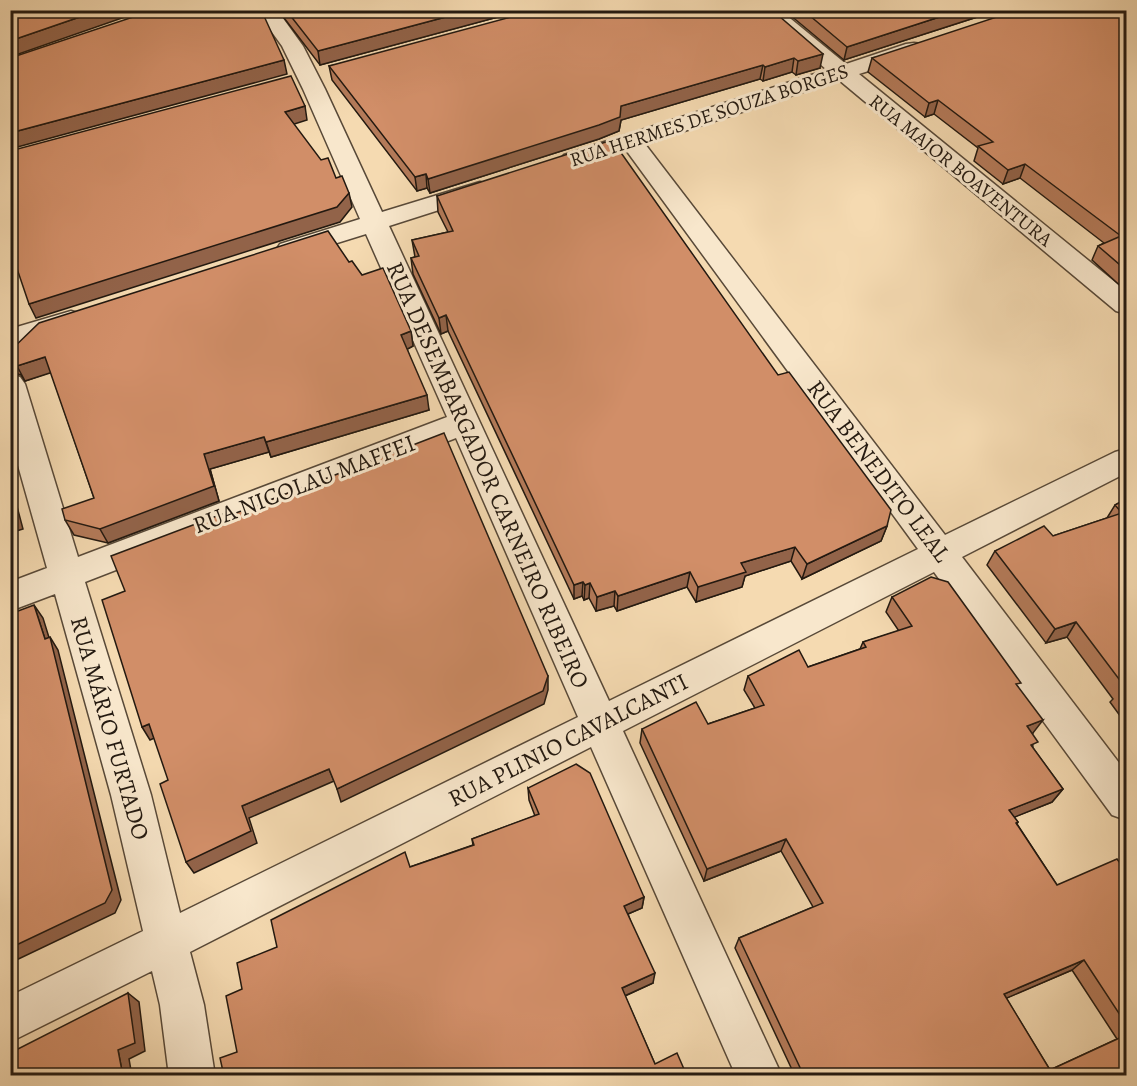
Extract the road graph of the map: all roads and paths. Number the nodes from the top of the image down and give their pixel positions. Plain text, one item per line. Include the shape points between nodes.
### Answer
1 (266, 10) edge
2 (768, 10) edge
3 (931, 43) edge
4 (842, 72) junction
5 (631, 141) junction
6 (553, 166) edge
7 (497, 184) edge
8 (375, 223) junction
9 (265, 258) edge
10 (1126, 305) edge
11 (88, 314) edge
12 (10, 339) edge
13 (10, 384) edge
14 (463, 423) junction
15 (1126, 460) edge
16 (940, 552) junction
17 (67, 576) junction
18 (10, 597) edge
19 (600, 724) junction
20 (1126, 802) edge
21 (166, 943) junction
22 (10, 1020) edge
23 (192, 1076) edge
24 (759, 1076) edge

1 - 8 street, RUA DESEMBARGADOR CARNEIRO RIBEIRO via 309,78
2 - 4 street, RUA MAJOR BOAVENTURA
3 - 4 street, RUA HERMES DE SOUZA BORGES
4 - 5 street, RUA HERMES DE SOUZA BORGES
4 - 10 street, RUA MAJOR BOAVENTURA
5 - 6 street, RUA HERMES DE SOUZA BORGES
5 - 16 street, RUA BENEDITO LEAL
7 - 8 street
8 - 9 street
8 - 14 street, RUA DESEMBARGADOR CARNEIRO RIBEIRO
11 - 12 street
13 - 17 street, RUA MÁRIO FURTADO
14 - 17 street, RUA NICOLAU MAFFEI
14 - 19 street, RUA DESEMBARGADOR CARNEIRO RIBEIRO
15 - 16 street, RUA PLINIO CAVALCANTI
16 - 19 street, RUA PLINIO CAVALCANTI
16 - 20 street, RUA BENEDITO LEAL
17 - 18 street, RUA NICOLAU MAFFEI
17 - 21 street, RUA MÁRIO FURTADO via 131,795
19 - 21 street, RUA PLINIO CAVALCANTI
19 - 24 street, RUA DESEMBARGADOR CARNEIRO RIBEIRO
21 - 22 street, RUA PLINIO CAVALCANTI
21 - 23 street, RUA MÁRIO FURTADO via 182,1005

